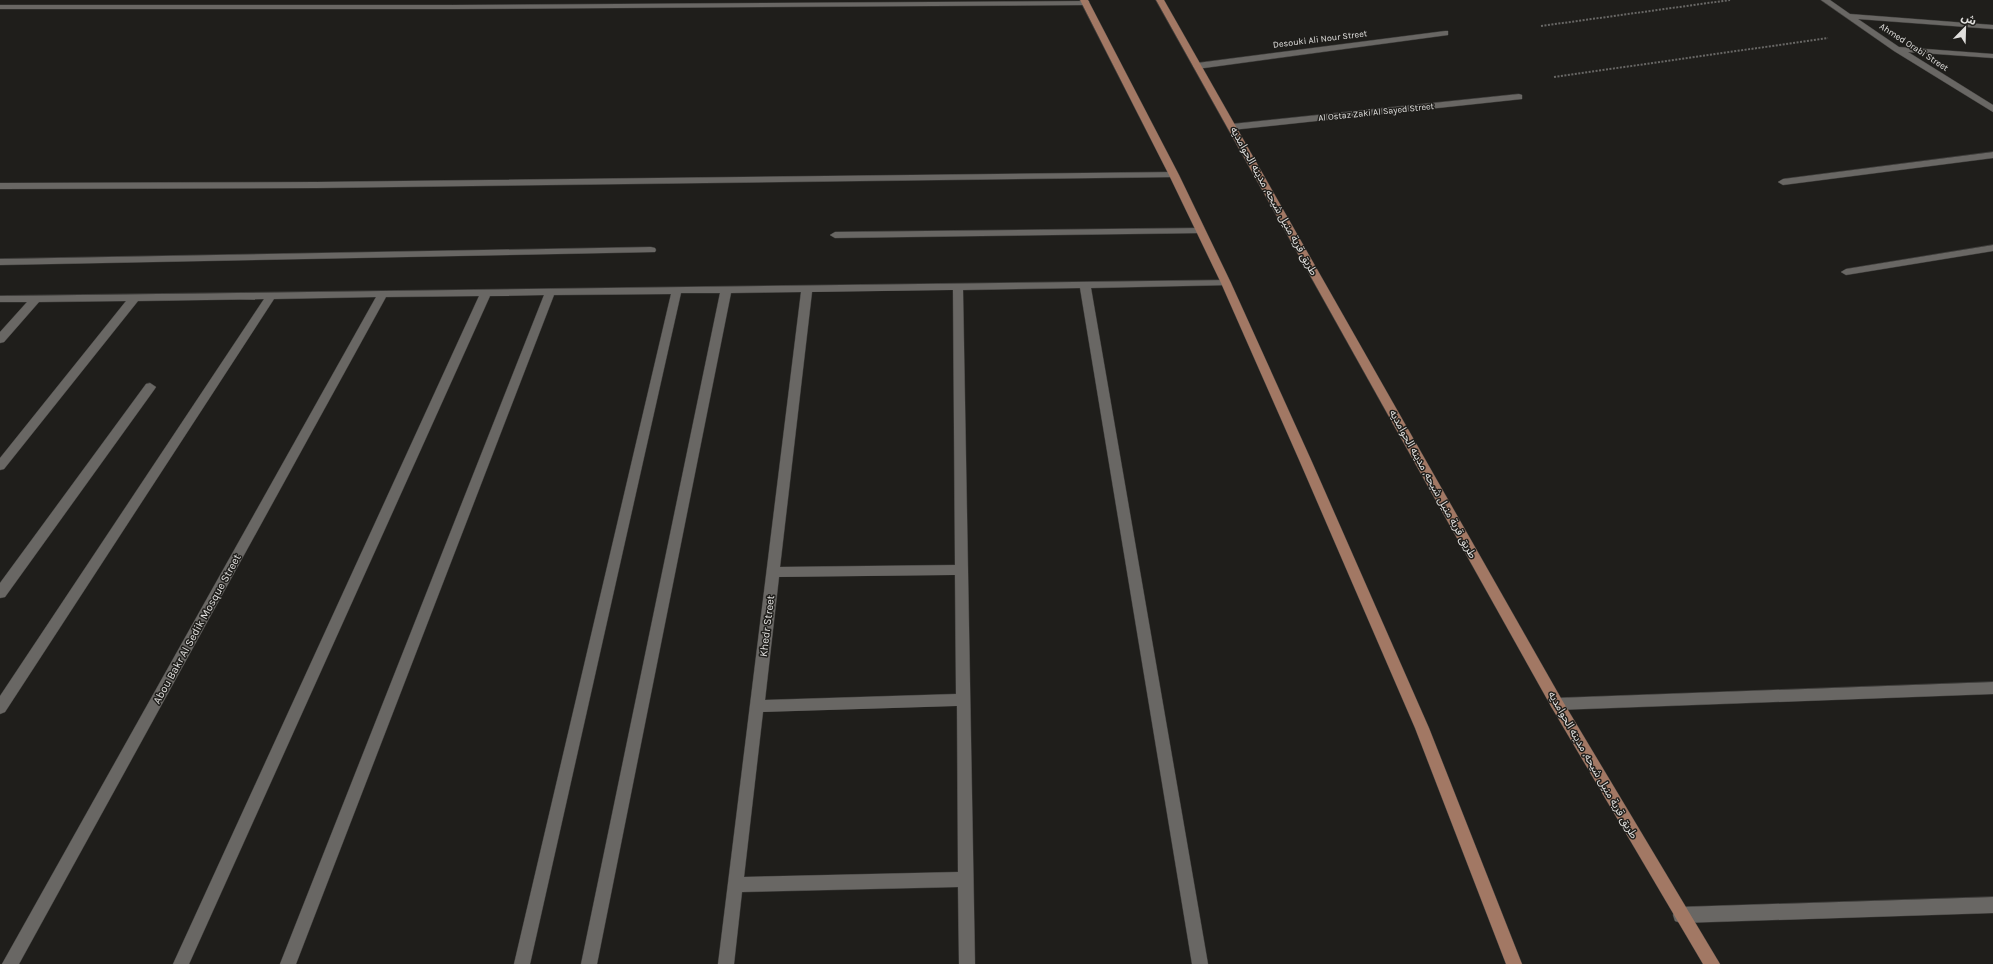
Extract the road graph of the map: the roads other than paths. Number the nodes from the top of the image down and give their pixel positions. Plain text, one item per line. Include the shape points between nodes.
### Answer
1 (1160, 0) edge
2 (1825, 0) edge
3 (1085, 1) edge
4 (0, 7) edge
5 (1849, 16) junction
6 (1993, 27) edge
7 (1445, 33) dead end
8 (1897, 49) junction
9 (1993, 56) edge
10 (1197, 66) junction
11 (1520, 97) dead end
12 (1993, 109) edge
13 (1232, 127) junction
14 (1993, 155) edge
15 (1174, 175) junction
16 (1783, 182) dead end
17 (0, 186) edge
18 (1200, 231) junction
19 (835, 235) dead end
20 (1993, 248) edge
21 (651, 250) dead end
22 (0, 262) edge
23 (1846, 272) dead end
24 (1226, 283) junction
25 (1085, 285) junction
26 (958, 287) junction
27 (807, 289) junction
28 (677, 290) junction
29 (726, 290) junction
30 (550, 292) junction
31 (486, 293) junction
32 (383, 294) junction
33 (271, 296) junction
34 (37, 298) junction
35 (134, 298) junction
36 (0, 299) edge
37 (0, 339) edge
38 (150, 387) dead end
39 (0, 466) edge
40 (962, 570) junction
41 (774, 572) junction
42 (0, 592) edge
43 (1993, 688) edge
44 (964, 700) junction
45 (1557, 704) junction
46 (757, 706) junction
47 (0, 708) edge
48 (966, 879) junction
49 (736, 885) junction
50 (1993, 905) edge
51 (1681, 915) junction
52 (10, 964) edge
53 (181, 964) edge
54 (288, 964) edge
55 (522, 964) edge
56 (589, 964) edge
57 (726, 964) edge
58 (967, 964) edge
59 (1200, 964) edge
60 (1514, 964) edge
61 (1712, 964) edge

1 - 10 main road, طريق قرية منيل شيحه, مدينه الحوامديه
2 - 5 street, Ahmed Orabi Street
3 - 4 street via 452,7
3 - 15 main road
5 - 6 street
5 - 8 street, Ahmed Orabi Street
7 - 10 street, Desouki Ali Nour Street
8 - 9 street
8 - 12 street, Ahmed Orabi Street
10 - 13 main road, طريق قرية منيل شيحه, مدينه الحوامديه
11 - 13 street, Al Ostaz Zaki Al Sayed Street
13 - 45 main road, طريق قرية منيل شيحه, مدينه الحوامديه
14 - 16 street
15 - 17 street
15 - 18 main road
18 - 19 street
18 - 24 main road
20 - 23 street
21 - 22 street
24 - 25 street
24 - 60 main road via 1422,728
25 - 26 street
25 - 59 street
26 - 27 street
26 - 40 street
27 - 29 street
27 - 41 street, Khedr Street
28 - 29 street
28 - 30 street
28 - 55 street
29 - 56 street
30 - 31 street
30 - 54 street
31 - 32 street
31 - 53 street
32 - 33 street
32 - 52 street, Abou Bakr Al Sedik Mosque Street
33 - 35 street
33 - 47 street
34 - 35 street
34 - 36 street
34 - 37 street
35 - 39 street
38 - 42 street
40 - 41 street
40 - 44 street
41 - 46 street, Khedr Street
43 - 45 street
44 - 46 street
44 - 48 street
45 - 51 main road, طريق قرية منيل شيحه, مدينه الحوامديه
46 - 49 street, Khedr Street
48 - 49 street
48 - 58 street
49 - 57 street, Khedr Street
50 - 51 street
51 - 61 main road, طريق قرية منيل شيحه, مدينه الحوامديه

